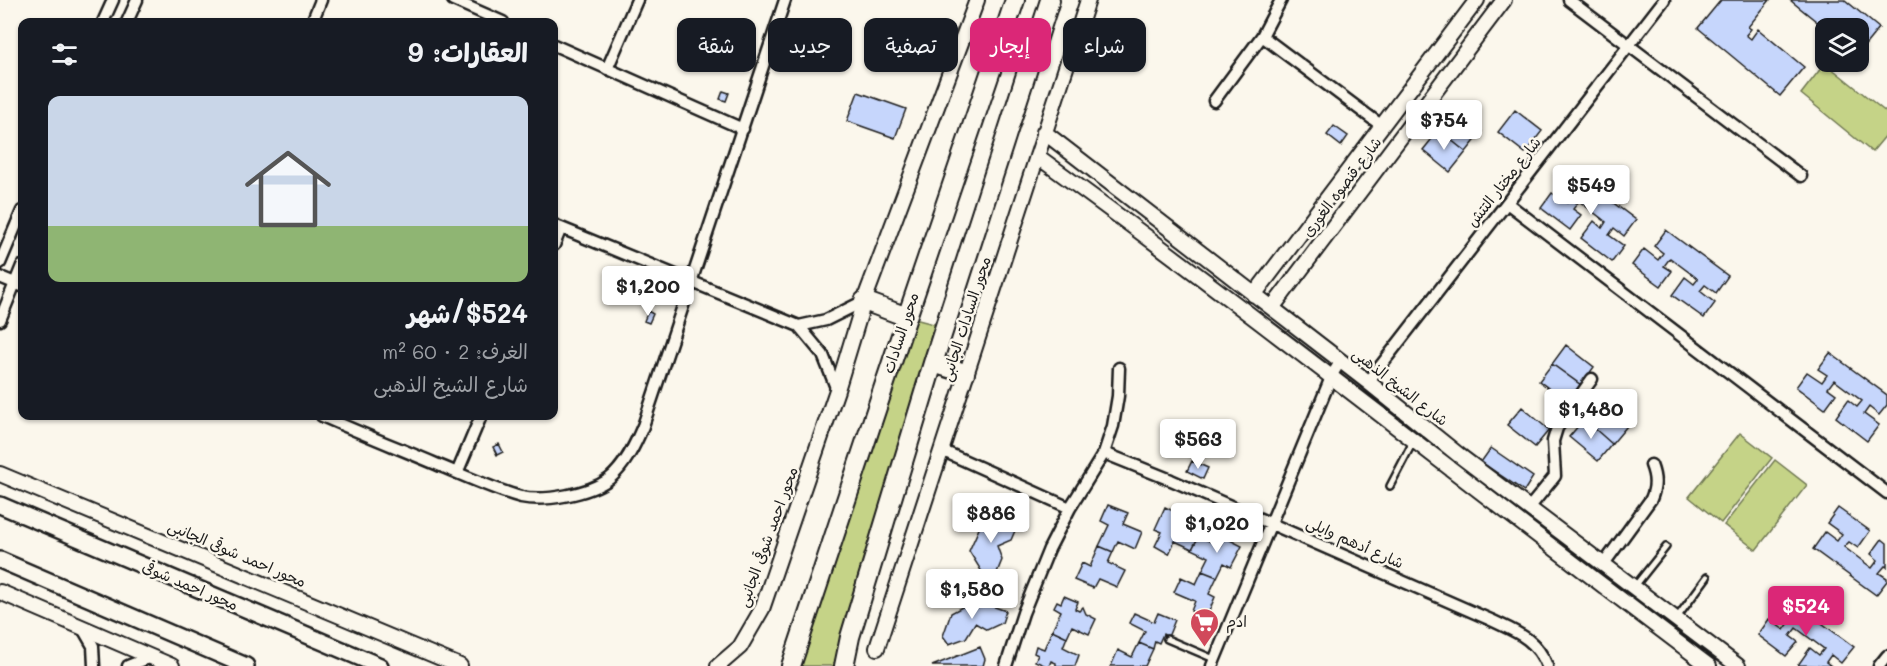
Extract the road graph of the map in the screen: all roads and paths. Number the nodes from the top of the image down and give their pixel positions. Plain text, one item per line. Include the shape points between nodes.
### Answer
1 (113, 0) edge
2 (137, 0) edge
3 (321, 0) edge
4 (453, 0) edge
5 (637, 0) edge
6 (785, 0) edge
7 (977, 0) edge
8 (1015, 0) edge
9 (1050, 0) edge
10 (1088, 0) edge
11 (1281, 0) edge
12 (1477, 0) edge
13 (1504, 0) edge
14 (1569, 0) edge
15 (1664, 0) edge
16 (105, 18) edge
17 (130, 18) edge
18 (314, 18) edge
19 (494, 18) edge
20 (1262, 36) junction
21 (1629, 45) junction
22 (558, 47) edge
23 (607, 69) junction
24 (1214, 101) dead end
25 (1382, 126) junction
26 (742, 129) junction
27 (1044, 132) junction
28 (1037, 156) junction
29 (1801, 176) dead end
30 (1507, 203) junction
31 (18, 220) edge
32 (558, 226) edge
33 (0, 263) edge
34 (0, 277) edge
35 (692, 282) junction
36 (18, 284) edge
37 (18, 286) edge
38 (1254, 295) junction
39 (864, 301) junction
40 (1272, 308) junction
41 (907, 317) junction
42 (0, 320) edge
43 (799, 326) junction
44 (1340, 362) junction
45 (933, 363) junction
46 (1119, 368) dead end
47 (965, 373) junction
48 (1332, 375) junction
49 (1592, 379) dead end
50 (1368, 382) junction
51 (837, 390) junction
52 (331, 420) edge
53 (479, 420) edge
54 (1414, 440) junction
55 (941, 450) junction
56 (1104, 453) junction
57 (1651, 465) dead end
58 (457, 473) junction
59 (0, 474) edge
60 (1390, 486) dead end
61 (1887, 493) edge
62 (0, 505) edge
63 (1070, 508) junction
64 (1529, 508) junction
65 (1270, 522) junction
66 (1666, 548) dead end
67 (0, 560) edge
68 (1603, 565) junction
69 (1707, 577) dead end
70 (1633, 588) junction
71 (0, 592) edge
72 (1675, 619) junction
73 (82, 627) junction
74 (1167, 639) dead end
75 (877, 648) dead end
76 (1887, 656) edge
77 (151, 657) junction
78 (1213, 663) edge
79 (236, 664) edge
80 (94, 666) edge
81 (128, 666) edge
82 (172, 666) edge
83 (380, 666) edge
84 (460, 666) edge
85 (718, 666) edge
86 (791, 666) edge
87 (844, 666) edge
88 (1006, 666) edge
89 (1547, 666) edge
90 (1709, 666) edge
91 (1738, 666) edge
92 (1879, 666) edge

1 - 16 street
2 - 17 street
3 - 18 street
4 - 19 street
5 - 23 street
6 - 26 street
7 - 39 street
8 - 41 main road, محور السادات
9 - 45 main road
10 - 27 street, محور السادات الجانبى
11 - 20 street
12 - 25 street, شارع قنصوه الغورى
13 - 40 street, شارع قنصوه الغورى
14 - 21 street
15 - 21 street, شارع مختار التتش
20 - 24 street
20 - 25 street
21 - 29 street
21 - 30 street, شارع مختار التتش
22 - 23 street
23 - 26 street
25 - 38 street, شارع قنصوه الغورى
26 - 35 street
27 - 28 street, محور السادات الجانبى
27 - 38 street, شارع الشيخ الذهبى
28 - 47 street, محور السادات الجانبى
28 - 48 street
30 - 50 street, شارع مختار التتش
30 - 61 street
31 - 33 street
32 - 35 street
34 - 36 street
35 - 43 street
35 - 58 street via 640,433 628,456 608,479 579,492 535,499
37 - 42 street
38 - 40 street, شارع الشيخ الذهبى
39 - 41 main road
39 - 43 street via 826,320
39 - 51 street
40 - 44 street, شارع الشيخ الذهبى
41 - 86 main road, محور السادات
43 - 51 street via 823,355
44 - 48 street
44 - 50 street, شارع الشيخ الذهبى
45 - 47 main road
45 - 87 main road
46 - 56 street via 1113,426
47 - 55 street, محور السادات الجانبى
48 - 54 street
48 - 65 street
49 - 64 street via 1557,428 1553,441 1555,476
50 - 64 street, شارع الشيخ الذهبى
51 - 85 street, محور احمد شوقى الجانبى via 762,609 740,647
52 - 58 street
53 - 58 street
54 - 60 lane
54 - 90 street
55 - 63 street
55 - 75 street, محور السادات الجانبى
56 - 63 street
56 - 65 street, شارع أدهم وايلى
57 - 68 street via 1655,476 1651,499
59 - 84 street, محور احمد شوقى الجانبى
62 - 83 main road, محور احمد شوقى
63 - 88 street via 1023,613
64 - 68 street, شارع الشيخ الذهبى
65 - 78 street
65 - 89 street, شارع أدهم وايلى via 1528,638
66 - 70 lane
67 - 79 main road
68 - 70 street, شارع الشيخ الذهبى
69 - 72 lane
70 - 72 street, شارع الشيخ الذهبى
71 - 73 street
72 - 91 street, شارع الشيخ الذهبى
73 - 77 street
73 - 80 street via 93,646
74 - 78 lane
76 - 92 street
77 - 81 street
77 - 82 street

